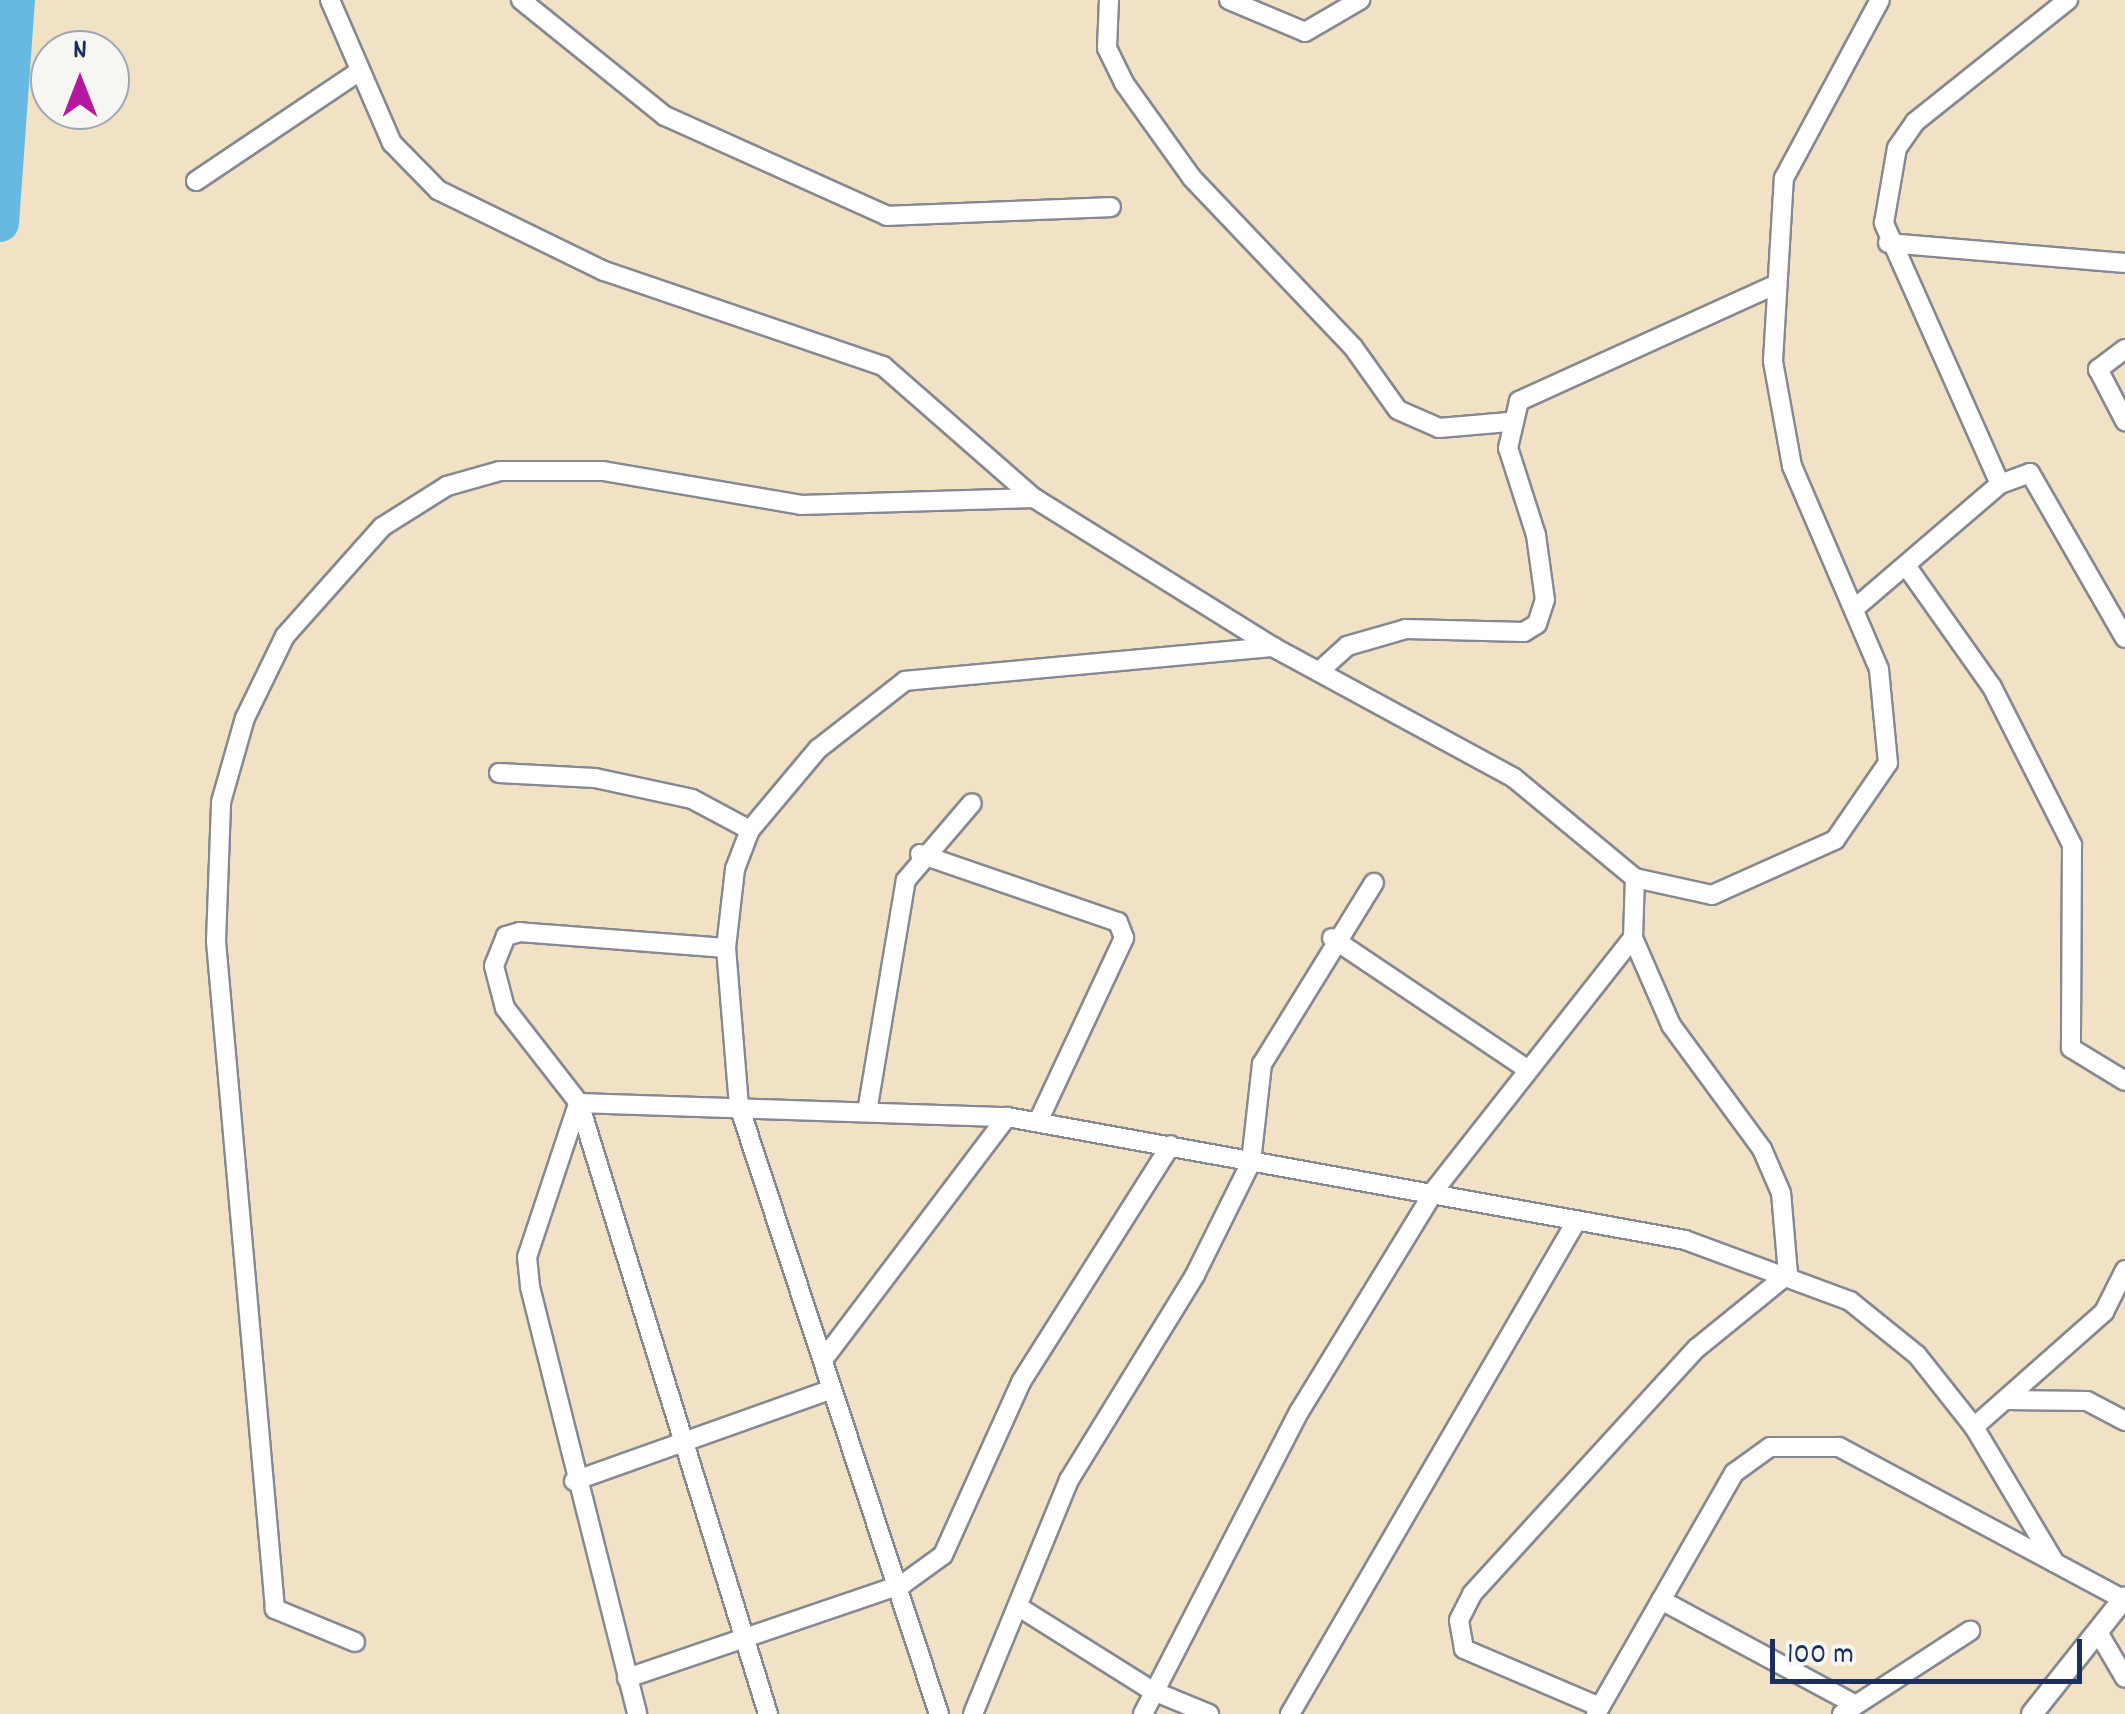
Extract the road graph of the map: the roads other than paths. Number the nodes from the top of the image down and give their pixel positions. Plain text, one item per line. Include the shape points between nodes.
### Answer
1 (330, 0) edge
2 (522, 0) edge
3 (1109, 0) edge
4 (1229, 0) edge
5 (1360, 0) edge
6 (1880, 0) edge
7 (2068, 0) edge
8 (358, 72) junction
9 (196, 182) dead end
10 (1112, 207) dead end
11 (1888, 242) junction
12 (2125, 262) edge
13 (1777, 284) junction
14 (2125, 350) edge
15 (2125, 420) edge
16 (1509, 422) junction
17 (2000, 484) junction
18 (1034, 498) junction
19 (1907, 567) junction
20 (1854, 609) junction
21 (2125, 638) edge
22 (1273, 647) junction
23 (1324, 667) junction
24 (499, 773) dead end
25 (972, 802) dead end
26 (750, 830) junction
27 (920, 854) junction
28 (1635, 878) junction
29 (1374, 883) dead end
30 (1332, 938) junction
31 (1633, 938) junction
32 (726, 948) junction
33 (1524, 1066) junction
34 (2125, 1081) edge
35 (578, 1103) junction
36 (739, 1106) junction
37 (867, 1112) junction
38 (1007, 1117) junction
39 (1038, 1122) junction
40 (1171, 1145) junction
41 (1251, 1162) junction
42 (1436, 1188) junction
43 (1577, 1220) junction
44 (2125, 1270) edge
45 (1788, 1274) junction
46 (823, 1360) junction
47 (830, 1390) junction
48 (2007, 1400) junction
49 (2125, 1421) edge
50 (1974, 1427) junction
51 (684, 1442) junction
52 (574, 1480) junction
53 (2056, 1563) junction
54 (903, 1584) junction
55 (2124, 1598) edge
56 (1662, 1600) junction
57 (1022, 1609) junction
58 (1970, 1631) dead end
59 (2098, 1632) junction
60 (744, 1638) junction
61 (355, 1642) dead end
62 (627, 1678) junction
63 (2125, 1678) edge
64 (1151, 1690) junction
65 (1847, 1708) edge
66 (1598, 1710) edge
67 (636, 1714) edge
68 (768, 1714) edge
69 (939, 1714) edge
70 (973, 1714) edge
71 (1144, 1714) edge
72 (1209, 1714) edge
73 (1290, 1714) edge
74 (2032, 1714) edge

1 - 8 street
2 - 10 street via 665,116 887,216
3 - 16 street via 1107,48 1124,83 1192,178 1353,347 1398,410 1440,428
4 - 5 street via 1304,32
6 - 13 street via 1784,178
7 - 11 street via 1914,122 1897,148
8 - 9 street
8 - 18 street via 392,143 438,190 604,271 883,366
11 - 12 street
11 - 17 street
13 - 16 street via 1580,370 1520,401
13 - 20 street via 1773,361 1792,466
14 - 15 street via 2098,369
16 - 23 street via 1508,448 1536,535 1544,600 1537,624 1524,632 1406,629 1348,646
17 - 19 street
17 - 21 street via 2018,473 2036,480
18 - 22 street
18 - 61 street via 801,505 603,471 500,471 447,486 382,527 285,636 245,718 222,802 216,942 275,1609
19 - 20 street
19 - 34 street via 1992,688 2072,845 2071,1048
20 - 28 street via 1890,725 1888,763 1868,804 1834,840 1712,895
22 - 23 street
22 - 26 street via 905,681 818,748
23 - 28 street via 1514,778
24 - 26 street via 595,778 692,799
25 - 27 street
26 - 32 street via 735,868
27 - 37 street via 906,880
27 - 39 street via 1118,922 1124,938
28 - 31 street
29 - 30 street
30 - 33 street
30 - 41 street via 1262,1064
31 - 33 street
31 - 45 street via 1671,1025 1762,1149 1781,1193
32 - 35 street via 542,931 506,936 494,966 505,1008
32 - 36 street
33 - 42 street
35 - 36 street
35 - 51 street
35 - 52 street via 527,1257
36 - 37 street
36 - 46 street
37 - 38 street
38 - 39 street
38 - 46 street
39 - 40 street
40 - 41 street
40 - 54 street via 1021,1382 944,1554
41 - 42 street
41 - 57 street via 1195,1275 1109,1402
42 - 43 street
42 - 64 street via 1299,1412
43 - 45 street
43 - 73 street
44 - 48 street via 2104,1312
45 - 50 street via 1850,1301 1917,1355
45 - 66 street via 1697,1348 1472,1594 1459,1620 1464,1649
46 - 47 street
47 - 51 street
47 - 54 street
48 - 49 street via 2088,1402
48 - 50 street
50 - 53 street
51 - 52 street
51 - 60 street
52 - 62 street
53 - 55 street
53 - 56 street via 1959,1519 1839,1448 1808,1440 1770,1447 1734,1473
54 - 60 street
54 - 69 street
55 - 59 street
56 - 65 street
56 - 66 street
57 - 64 street
57 - 70 street
58 - 65 street
59 - 63 street
59 - 74 street
60 - 62 street
60 - 68 street
62 - 67 street
64 - 71 street
64 - 72 street

